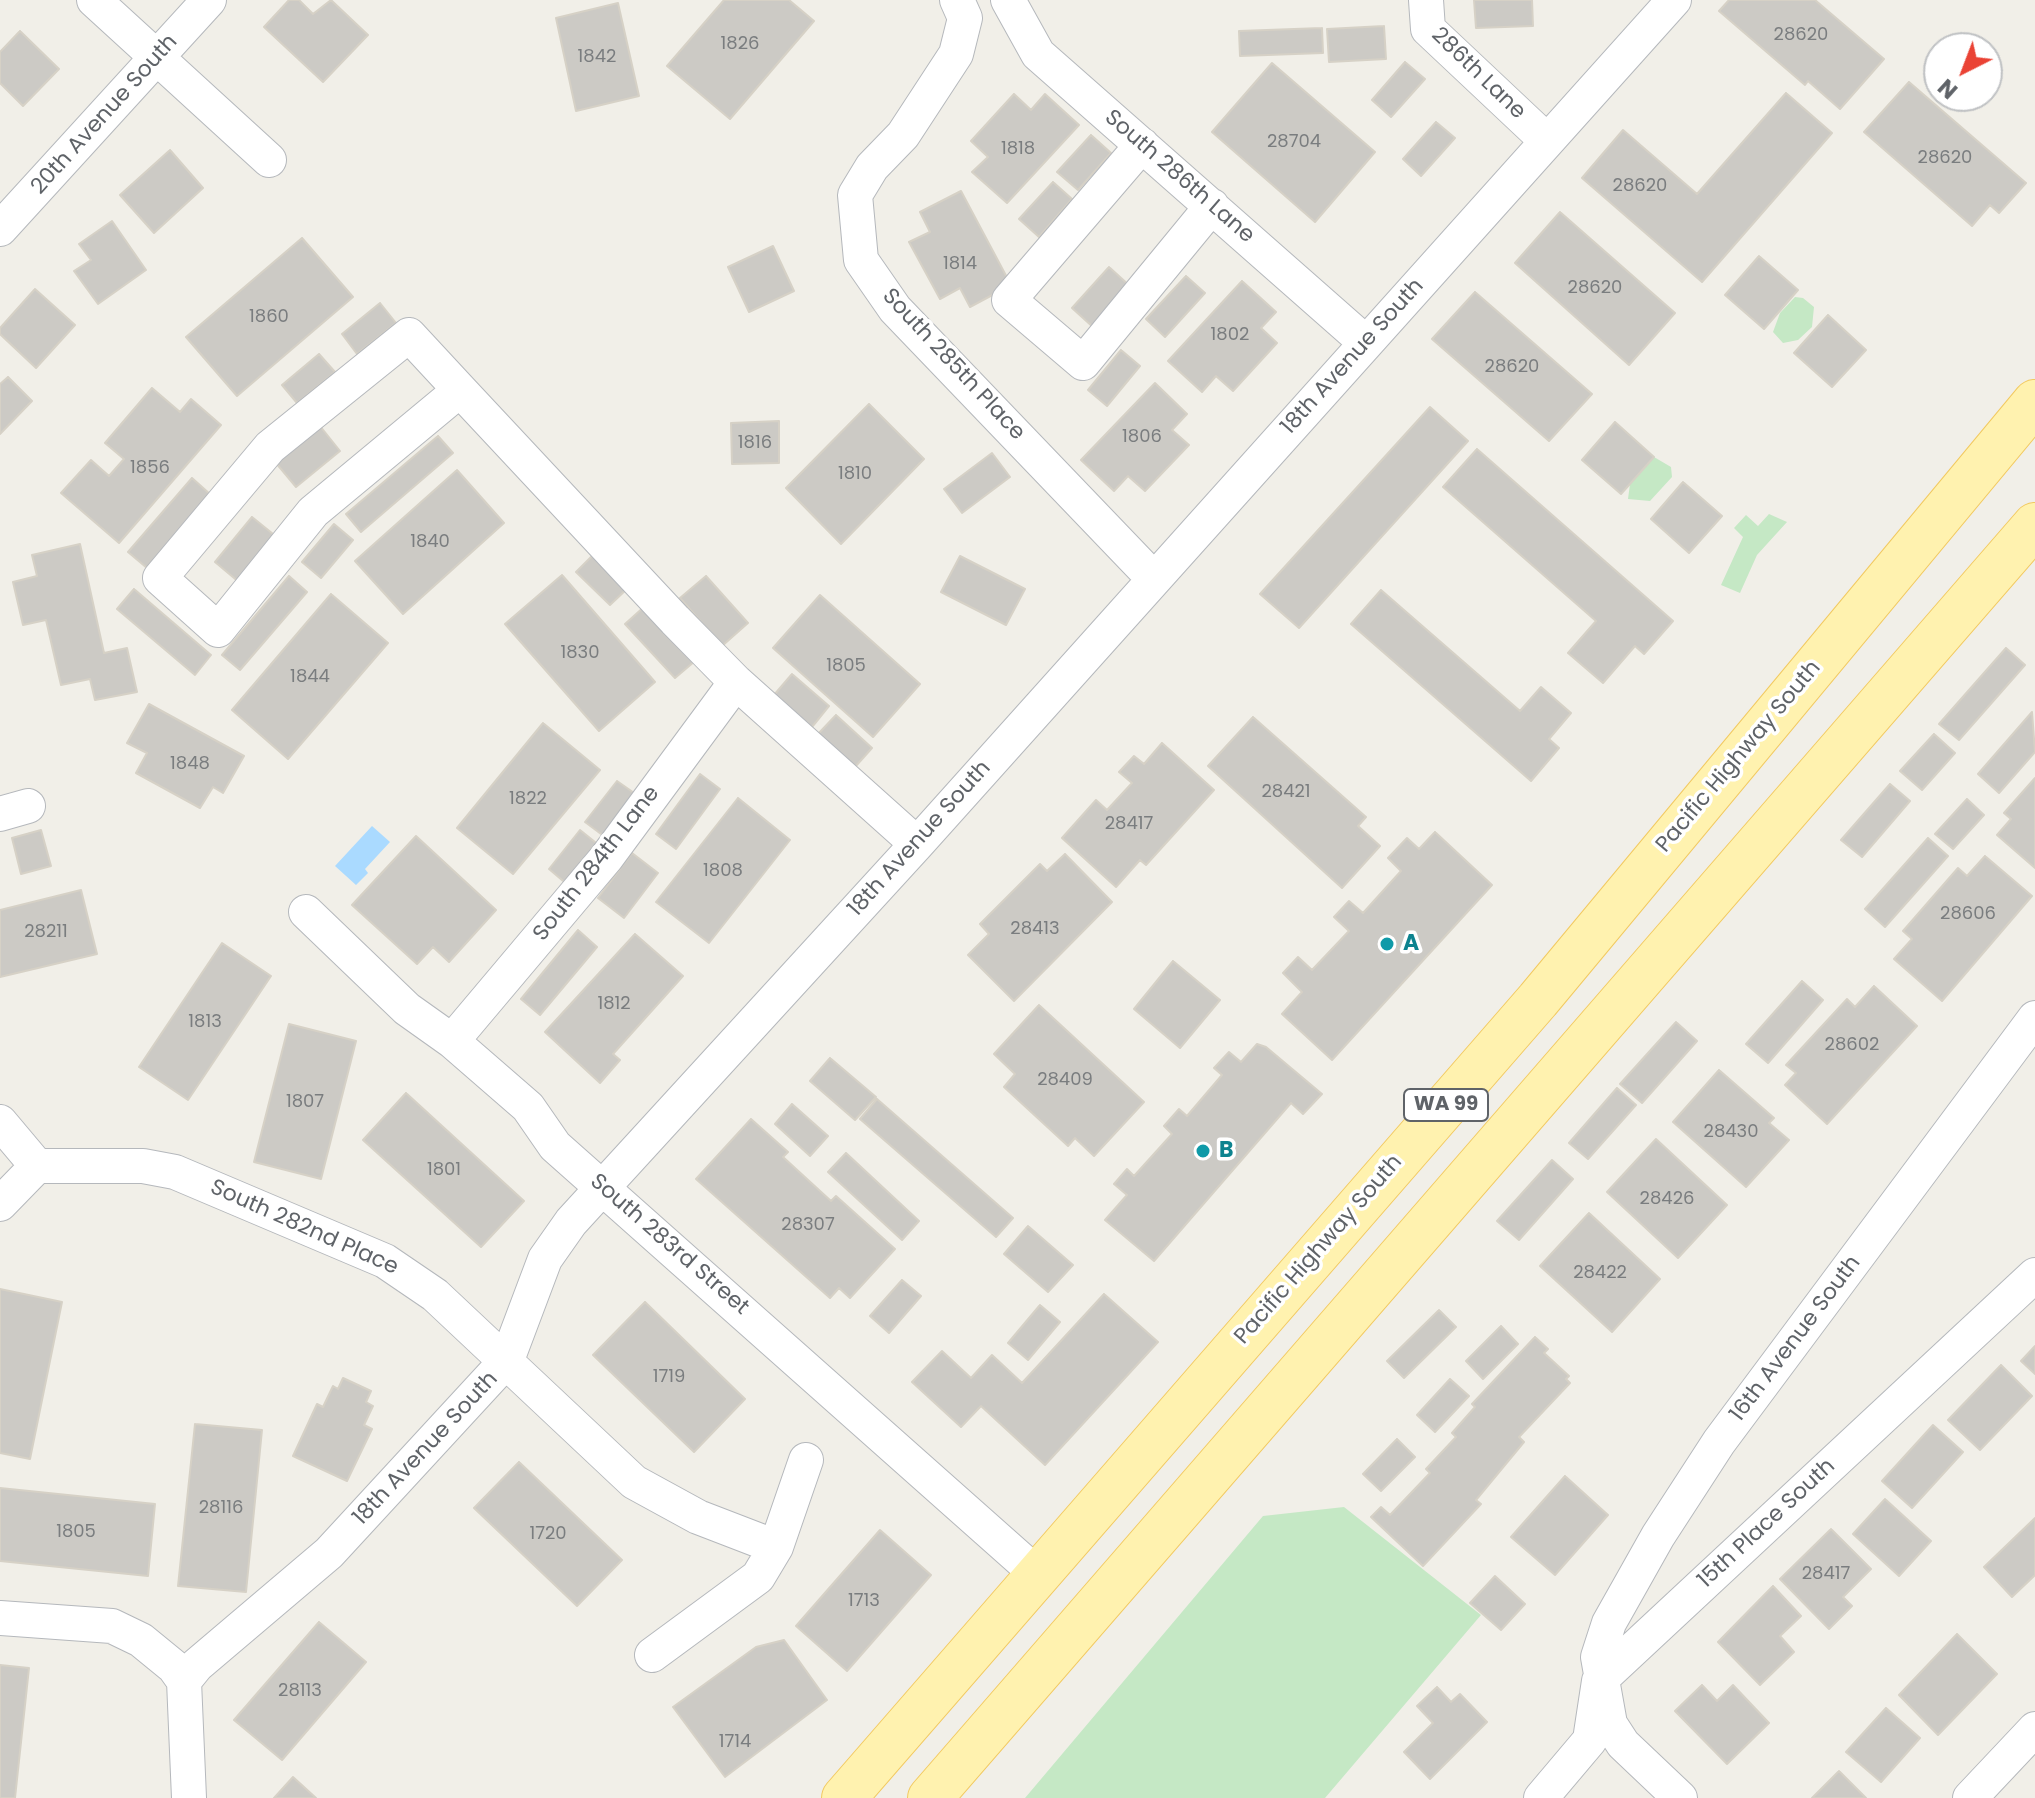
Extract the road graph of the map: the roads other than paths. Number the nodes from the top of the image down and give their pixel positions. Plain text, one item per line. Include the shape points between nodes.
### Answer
1 (94, 0) edge
2 (209, 0) edge
3 (957, 0) edge
4 (1008, 0) edge
5 (1426, 0) edge
6 (1674, 0) edge
7 (158, 57) junction
8 (1547, 141) junction
9 (1142, 145) junction
10 (269, 160) dead end
11 (1212, 206) junction
12 (0, 229) edge
13 (1365, 342) junction
14 (460, 390) junction
15 (2035, 402) edge
16 (2035, 525) edge
17 (1153, 578) junction
18 (736, 682) junction
19 (917, 844) junction
20 (306, 912) dead end
21 (2035, 1018) edge
22 (452, 1041) junction
23 (0, 1122) edge
24 (37, 1166) junction
25 (603, 1185) junction
26 (0, 1204) edge
27 (2035, 1275) edge
28 (507, 1360) junction
29 (806, 1460) dead end
30 (776, 1547) junction
31 (1037, 1574) junction
32 (0, 1618) edge
33 (652, 1655) dead end
34 (184, 1681) junction
35 (1599, 1681) junction
36 (2035, 1729) edge
37 (934, 1794) edge
38 (189, 1798) edge
39 (844, 1798) edge
40 (1541, 1798) edge
41 (1680, 1798) edge
42 (1970, 1798) edge

1 - 7 street
2 - 7 street, 20th Avenue South
3 - 17 street, South 285th Place via 965,18 956,54 903,135 872,167 855,195 861,260 895,309
4 - 9 street, South 286th Lane via 1038,54
5 - 8 street, 286th Lane via 1428,29
6 - 8 street, 18th Avenue South
7 - 10 street
7 - 12 street, 20th Avenue South
8 - 13 street, 18th Avenue South
9 - 11 street, South 286th Lane
9 - 11 street via 1009,300 1083,363
11 - 13 street, South 286th Lane
13 - 17 street, 18th Avenue South
14 - 14 street via 409,335 270,447 160,578 218,630 313,512
14 - 18 street
15 - 31 main road, Pacific Highway South / WA 99 via 1538,1000
16 - 37 main road, WA 99
17 - 19 street, 18th Avenue South
18 - 19 street
18 - 22 street, South 284th Lane via 607,857
19 - 25 street, 18th Avenue South
20 - 22 street, South 283rd Street via 407,1009
21 - 35 street, 16th Avenue South via 1719,1442 1609,1623 1598,1657
22 - 25 street, South 283rd Street via 528,1107 555,1146
23 - 24 street
24 - 26 street
24 - 28 street, South 282nd Place via 143,1166 195,1179 385,1261 412,1277
25 - 28 street, 18th Avenue South via 545,1259
25 - 31 street, South 283rd Street
27 - 35 street, 15th Place South
28 - 30 street, South 282nd Place via 634,1482 698,1517
28 - 34 street, 18th Avenue South via 329,1553
29 - 30 street
30 - 33 street via 758,1577
31 - 37 main road via 1055,1594 1056,1606 997,1687
31 - 39 main road, Pacific Highway South / WA 99
32 - 34 street via 112,1626 158,1652
34 - 38 street
35 - 40 street via 1590,1740
35 - 41 street via 1610,1724 1623,1744
36 - 42 street

